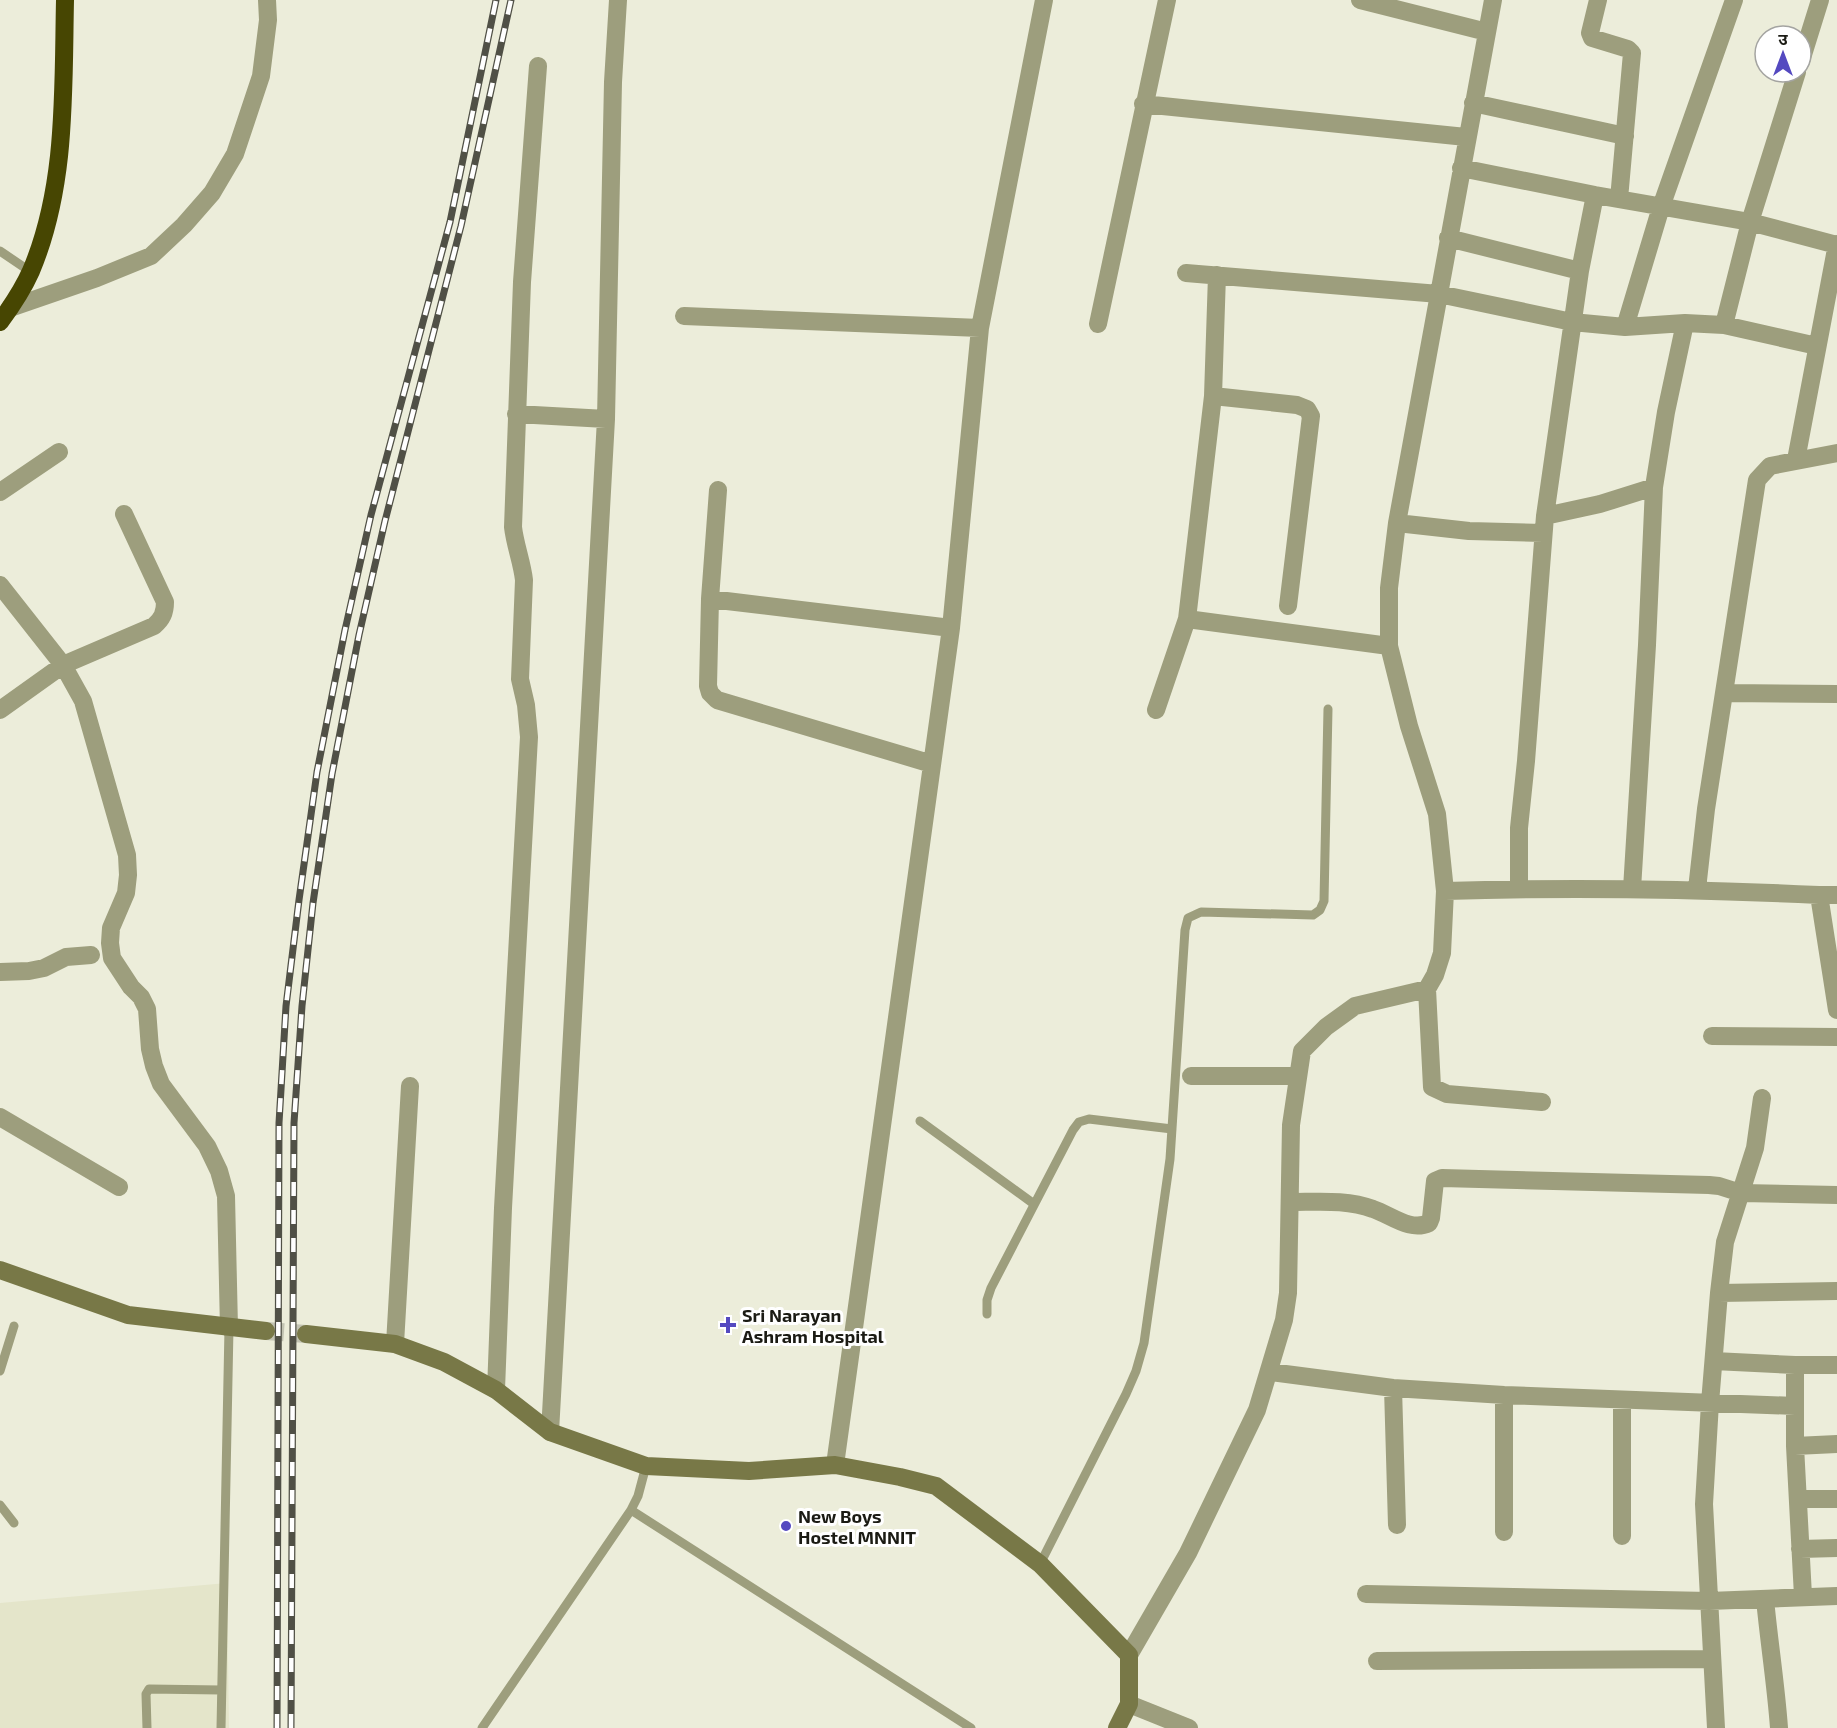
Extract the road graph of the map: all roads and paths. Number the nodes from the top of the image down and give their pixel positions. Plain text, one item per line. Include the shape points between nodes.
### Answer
1 (65, 0) edge
2 (267, 0) edge
3 (618, 0) edge
4 (1044, 0) edge
5 (1167, 0) edge
6 (1360, 0) edge
7 (1493, 0) edge
8 (1598, 0) edge
9 (1734, 0) edge
10 (1820, 0) edge
11 (1813, 24) edge
12 (1487, 32) junction
13 (538, 66) dead end
14 (1793, 84) edge
15 (1143, 104) junction
16 (1473, 104) junction
17 (1625, 136) junction
18 (1466, 137) junction
19 (1461, 168) junction
20 (1595, 195) junction
21 (1619, 199) junction
22 (1661, 207) junction
23 (1750, 222) junction
24 (1448, 238) junction
25 (1837, 245) edge
26 (0, 251) edge
27 (1580, 271) junction
28 (31, 272) junction
29 (1186, 273) dead end
30 (1217, 275) junction
31 (1439, 294) junction
32 (1832, 296) edge
33 (5, 315) edge
34 (684, 316) dead end
35 (1572, 322) junction
36 (1685, 323) junction
37 (1098, 324) dead end
38 (1724, 325) junction
39 (1625, 327) junction
40 (980, 328) junction
41 (1817, 346) junction
42 (1213, 396) junction
43 (516, 414) junction
44 (606, 419) junction
45 (59, 452) dead end
46 (1837, 453) edge
47 (1796, 460) junction
48 (1654, 487) junction
49 (718, 490) dead end
50 (0, 492) edge
51 (124, 514) dead end
52 (1397, 523) junction
53 (1544, 524) junction
54 (0, 585) edge
55 (711, 599) junction
56 (1288, 606) dead end
57 (1187, 619) junction
58 (951, 628) junction
59 (1389, 646) junction
60 (63, 665) junction
61 (1725, 693) junction
62 (1837, 694) edge
63 (1328, 709) dead end
64 (0, 710) edge
65 (1156, 710) dead end
66 (932, 764) junction
67 (1519, 888) junction
68 (1632, 889) junction
69 (1697, 889) junction
70 (1445, 891) junction
71 (1819, 895) junction
72 (1837, 895) edge
73 (91, 955) dead end
74 (0, 972) edge
75 (1427, 989) junction
76 (1837, 1010) edge
77 (1712, 1036) dead end
78 (1837, 1038) edge
79 (1191, 1076) dead end
80 (1298, 1076) junction
81 (410, 1086) dead end
82 (1761, 1098) dead end
83 (1542, 1102) dead end
84 (0, 1117) edge
85 (920, 1121) dead end
86 (1172, 1129) junction
87 (119, 1187) dead end
88 (1741, 1193) junction
89 (1837, 1195) edge
90 (1290, 1202) junction
91 (1034, 1203) junction
92 (0, 1270) edge
93 (1837, 1291) edge
94 (1719, 1293) junction
95 (987, 1314) dead end
96 (14, 1326) dead end
97 (229, 1328) junction
98 (267, 1332) tunnel mouth
99 (306, 1334) tunnel mouth
100 (395, 1344) junction
101 (1714, 1361) junction
102 (1795, 1365) junction
103 (1837, 1365) edge
104 (0, 1371) edge
105 (1270, 1372) junction
106 (1393, 1388) junction
107 (496, 1390) junction
108 (1504, 1395) junction
109 (1622, 1400) junction
110 (1710, 1403) junction
111 (1795, 1406) junction
112 (550, 1432) junction
113 (1837, 1444) edge
114 (1795, 1446) junction
115 (835, 1465) junction
116 (646, 1466) junction
117 (1837, 1498) edge
118 (1798, 1499) junction
119 (0, 1505) edge
120 (631, 1510) junction
121 (14, 1523) dead end
122 (1397, 1525) dead end
123 (1504, 1532) dead end
124 (1622, 1536) dead end
125 (1837, 1548) edge
126 (1800, 1549) junction
127 (1040, 1564) junction
128 (1366, 1593) dead end
129 (1803, 1596) junction
130 (1837, 1596) edge
131 (1765, 1599) junction
132 (1709, 1601) junction
133 (1129, 1655) junction
134 (1712, 1659) junction
135 (1377, 1660) dead end
136 (221, 1690) junction
137 (1130, 1704) junction
138 (147, 1728) edge
139 (221, 1728) edge
140 (482, 1728) edge
141 (971, 1728) edge
142 (1117, 1728) edge
143 (1189, 1728) edge
144 (1716, 1728) edge
145 (1779, 1728) edge

1 - 28 highway via 62,140 51,208
2 - 33 street via 261,76 235,154 213,193 151,255
3 - 44 street
4 - 40 street
5 - 15 street
6 - 12 street
7 - 12 street
8 - 17 street via 1592,38 1632,53
9 - 22 street
10 - 11 street
12 - 16 street
13 - 43 street
14 - 23 street
15 - 18 street
15 - 37 street
16 - 17 street
16 - 18 street
17 - 21 street
18 - 19 street
19 - 20 street
19 - 24 street
20 - 21 street
20 - 27 street
21 - 22 street
22 - 23 street
22 - 39 street
23 - 25 street
23 - 38 street
24 - 27 street
24 - 31 street
25 - 32 street
26 - 28 lane
27 - 35 street
28 - 33 highway
29 - 30 street
30 - 31 street
30 - 42 street
31 - 35 street
31 - 52 street
32 - 41 street
34 - 40 street
35 - 39 street
35 - 53 street
36 - 38 street
36 - 39 street
36 - 48 street
38 - 41 street
40 - 58 street
41 - 47 street
42 - 56 street via 1297,405 1307,409 1311,416
42 - 57 street
43 - 44 street
43 - 107 street via 513,526 524,580 520,680 529,737
44 - 112 street
45 - 50 street
46 - 47 street
47 - 61 street via 1770,466 1757,480
48 - 53 street
48 - 68 street
49 - 55 street
51 - 60 street via 165,602 165,610 154,626
52 - 53 street via 1469,531
52 - 59 street via 1389,588
53 - 67 street via 1519,828
54 - 60 street
55 - 58 street
55 - 66 street via 708,686 717,700
57 - 59 street
57 - 65 street
58 - 66 street
59 - 70 street via 1437,814
60 - 64 street
60 - 97 street via 83,701 128,855 126,893 111,928 112,958 147,1009 153,1066 161,1084 207,1146 226,1196
61 - 62 street
61 - 69 street
63 - 86 lane via 1324,902 1313,915 1201,912 1188,918
66 - 115 street
67 - 68 street
67 - 70 street
68 - 69 street
69 - 71 street
70 - 75 street via 1442,952
71 - 72 street
71 - 76 street
73 - 74 street via 66,957 29,971
75 - 80 street via 1355,1006 1326,1027 1302,1052
75 - 83 street via 1432,1087 1447,1094
77 - 78 street
79 - 80 street
80 - 90 street via 1291,1125
81 - 100 street
82 - 88 street via 1755,1148
84 - 87 street
85 - 91 lane
86 - 91 lane via 1089,1119 1079,1122
86 - 127 lane via 1146,1332 1136,1371
88 - 89 street
88 - 90 street via 1709,1185 1442,1178 1433,1185 1430,1223 1422,1226 1361,1205
88 - 94 street via 1725,1242
90 - 105 street via 1288,1293
91 - 95 lane via 991,1288
92 - 97 street via 128,1315
93 - 94 street
94 - 101 street
96 - 104 lane
97 - 98 street
97 - 136 lane
99 - 100 street
100 - 107 street via 444,1362
101 - 102 street
101 - 110 street
102 - 103 street
102 - 111 street
105 - 106 street
105 - 133 street via 1257,1410 1188,1553
106 - 108 street
106 - 122 street
107 - 112 street
108 - 109 street
108 - 123 street
109 - 110 street
109 - 124 street
110 - 111 street
110 - 132 street via 1704,1504
111 - 114 street
112 - 116 street
113 - 114 street
114 - 118 street
115 - 116 street via 749,1471
115 - 127 street via 936,1486
116 - 120 lane
117 - 118 street
118 - 126 street
119 - 121 lane
120 - 140 lane
120 - 141 lane
125 - 126 street
126 - 129 street
127 - 133 street
128 - 132 street
129 - 130 street
129 - 131 street
131 - 132 street
131 - 145 street
132 - 134 street
133 - 137 street
134 - 135 street
134 - 144 street
136 - 138 lane via 149,1689
136 - 139 lane
137 - 142 street
137 - 143 street

